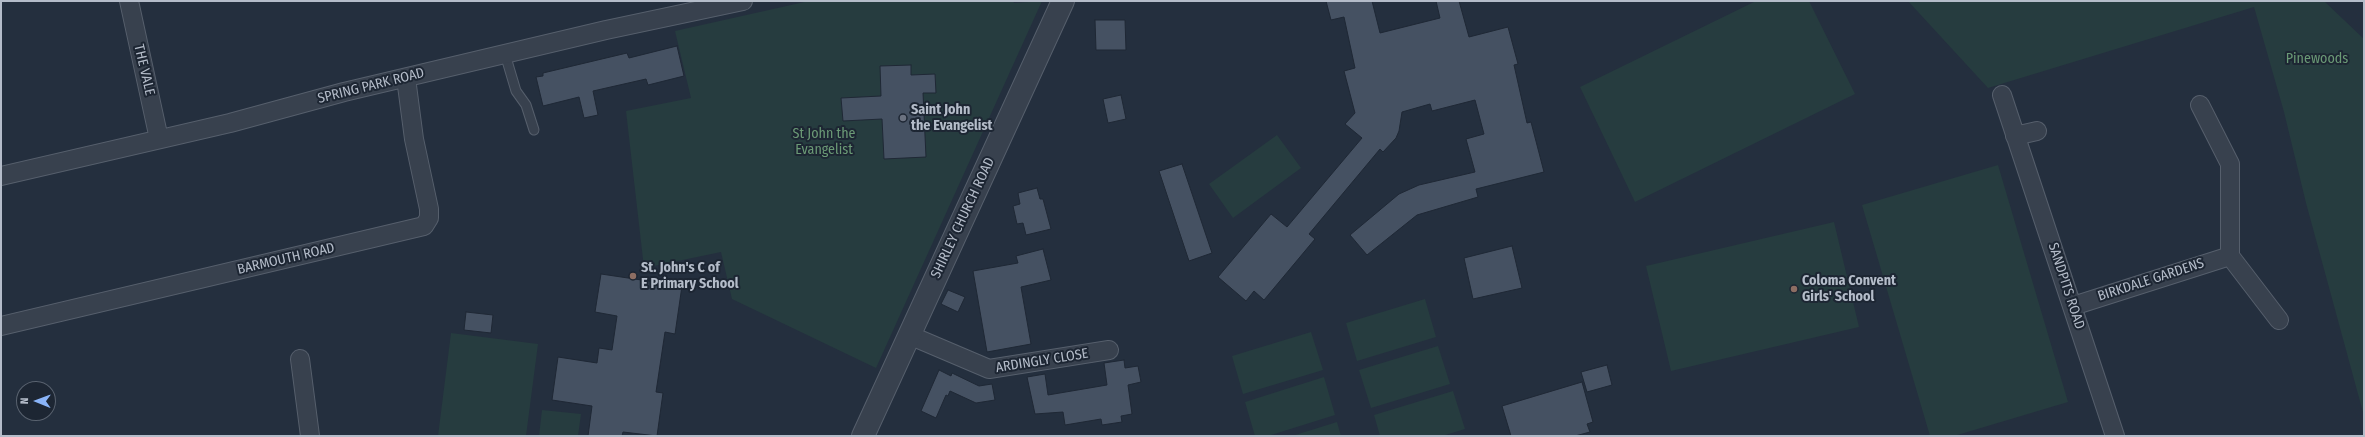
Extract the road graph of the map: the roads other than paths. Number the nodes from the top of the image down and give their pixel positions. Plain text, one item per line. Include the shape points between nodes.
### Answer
1 (128, 1) edge
2 (743, 1) edge
3 (1062, 1) edge
4 (678, 8) edge
5 (505, 54) junction
6 (406, 78) junction
7 (2002, 95) dead end
8 (2200, 105) dead end
9 (534, 130) dead end
10 (2037, 131) dead end
11 (2016, 136) junction
12 (159, 139) junction
13 (1, 176) edge
14 (2230, 256) junction
15 (2073, 306) junction
16 (2279, 320) dead end
17 (1, 326) edge
18 (909, 335) junction
19 (1109, 350) dead end
20 (300, 359) dead end
21 (310, 436) edge
22 (863, 436) edge
23 (2115, 436) edge

1 - 12 street, THE VALE
2 - 4 street, SPRING PARK ROAD
3 - 18 street, SHIRLEY CHURCH ROAD
4 - 5 street, SPRING PARK ROAD
5 - 6 street, SPRING PARK ROAD
5 - 9 lane via 516,90 526,105
6 - 12 street, SPRING PARK ROAD
6 - 17 street, BARMOUTH ROAD via 414,139 429,209 424,226
7 - 11 street, SANDPITS ROAD
8 - 14 street via 2230,164
10 - 11 street
11 - 15 street, SANDPITS ROAD
12 - 13 street, SPRING PARK ROAD
14 - 15 street, BIRKDALE GARDENS
14 - 16 street
15 - 23 street, SANDPITS ROAD
18 - 19 street, ARDINGLY CLOSE via 989,369
18 - 22 street, SHIRLEY CHURCH ROAD
20 - 21 street

